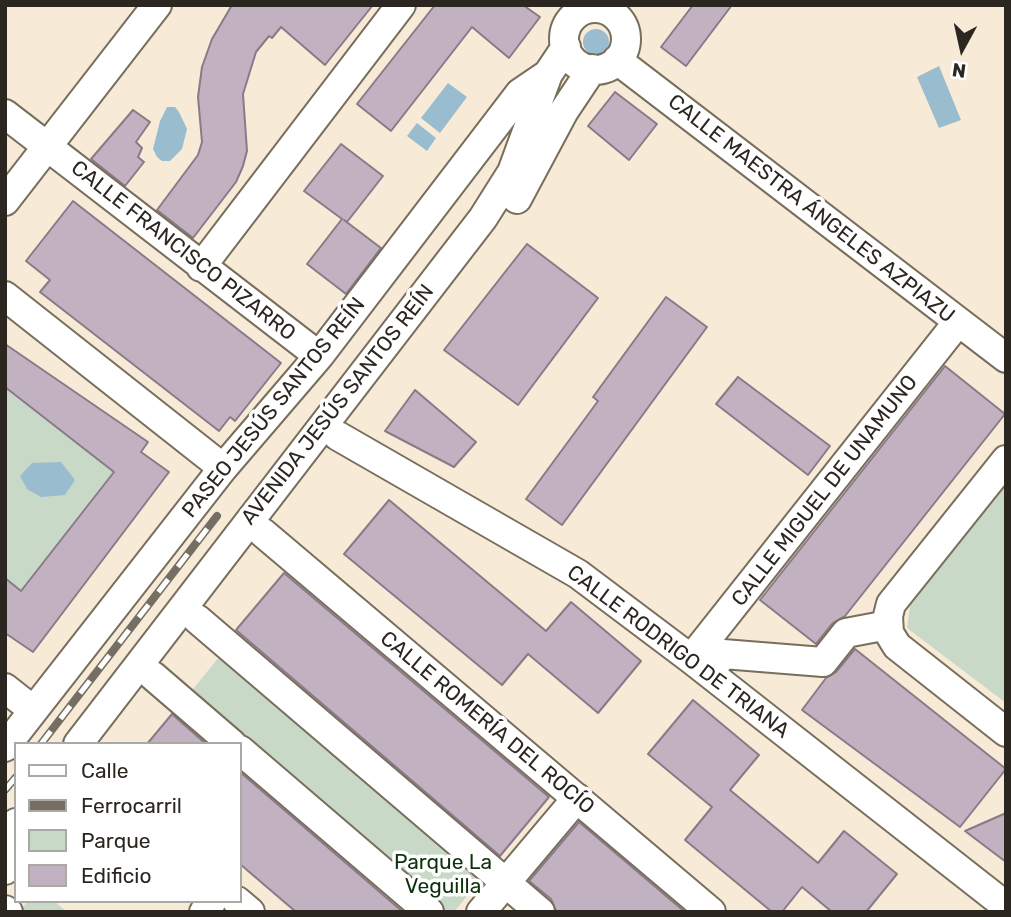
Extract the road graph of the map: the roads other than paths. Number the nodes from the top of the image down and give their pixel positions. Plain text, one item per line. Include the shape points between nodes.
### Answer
1 (157, 5) edge
2 (401, 5) edge
3 (579, 9) edge
4 (625, 14) edge
5 (566, 47) junction
6 (605, 64) junction
7 (548, 74) junction
8 (5, 114) edge
9 (48, 147) junction
10 (5, 201) edge
11 (201, 267) junction
12 (5, 296) edge
13 (958, 322) junction
14 (319, 356) junction
15 (1006, 358) edge
16 (338, 436) junction
17 (1006, 460) edge
18 (223, 468) junction
19 (263, 533) junction
20 (197, 619) junction
21 (888, 625) junction
22 (700, 666) junction
23 (153, 676) junction
24 (5, 688) edge
25 (33, 710) junction
26 (1006, 732) edge
27 (80, 742) edge
28 (103, 742) edge
29 (230, 742) edge
30 (5, 747) edge
31 (242, 752) edge
32 (577, 798) junction
33 (506, 882) junction
34 (998, 901) edge
35 (429, 912) edge
36 (481, 912) edge
37 (540, 912) edge
38 (711, 912) edge

1 - 9 street
2 - 11 street
3 - 4 street
3 - 5 street via 566,29
4 - 6 street via 622,56
5 - 6 street via 575,62
5 - 7 street, AVENIDA JESÚS SANTOS REÍN
6 - 13 street, CALLE MAESTRA ÁNGELES AZPIAZU
6 - 16 street, AVENIDA JESÚS SANTOS REÍN via 564,111 503,221
7 - 14 street, PASEO JESÚS SANTOS REÍN via 520,93
7 - 27 street, AVENIDA JESÚS SANTOS REÍN via 512,172 482,218
8 - 9 street, CALLE FRANCISCO PIZARRO
9 - 10 street
9 - 11 street, CALLE FRANCISCO PIZARRO
11 - 14 street, CALLE FRANCISCO PIZARRO
12 - 18 street
13 - 15 street, CALLE MAESTRA ÁNGELES AZPIAZU
13 - 22 street, CALLE MIGUEL DE UNAMUNO
14 - 18 street, PASEO JESÚS SANTOS REÍN
16 - 19 street, AVENIDA JESÚS SANTOS REÍN
16 - 22 street, CALLE RODRIGO DE TRIANA via 578,574
17 - 21 street via 891,604
18 - 25 street, PASEO JESÚS SANTOS REÍN
19 - 20 street, AVENIDA JESÚS SANTOS REÍN
19 - 32 street, CALLE ROMERÍA DEL ROCÍO
20 - 23 street, AVENIDA JESÚS SANTOS REÍN
20 - 33 street
21 - 22 street via 846,633 823,662 723,654
21 - 26 street via 897,646
22 - 34 street, CALLE RODRIGO DE TRIANA
23 - 28 street, AVENIDA JESÚS SANTOS REÍN
23 - 29 street
24 - 25 street
25 - 30 street, PASEO JESÚS SANTOS REÍN
31 - 35 street
32 - 33 street
32 - 38 street, CALLE ROMERÍA DEL ROCÍO
33 - 36 street
33 - 37 street

